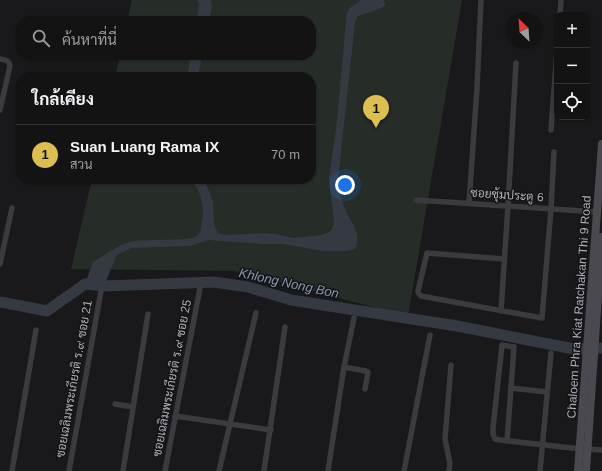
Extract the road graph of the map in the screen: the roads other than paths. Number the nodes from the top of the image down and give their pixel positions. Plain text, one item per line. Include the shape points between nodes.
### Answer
1 (481, 0) edge
2 (561, 0) edge
3 (560, 12) edge
4 (0, 59) edge
5 (516, 63) dead end
6 (554, 84) edge
7 (3, 86) edge
8 (0, 109) edge
9 (551, 130) dead end
10 (602, 144) edge
11 (554, 152) dead end
12 (416, 200) dead end
13 (469, 203) junction
14 (508, 206) junction
15 (12, 208) dead end
16 (551, 209) junction
17 (597, 212) junction
18 (602, 237) edge
19 (504, 259) junction
20 (0, 264) edge
21 (200, 288) dead end
22 (101, 291) dead end
23 (600, 293) edge
24 (501, 311) junction
25 (256, 313) dead end
26 (148, 314) dead end
27 (354, 318) dead end
28 (285, 327) dead end
29 (36, 330) dead end
30 (430, 335) dead end
31 (551, 353) dead end
32 (591, 354) junction
33 (344, 366) junction
34 (451, 366) dead end
35 (511, 388) junction
36 (366, 389) dead end
37 (548, 392) junction
38 (115, 404) dead end
39 (133, 407) junction
40 (175, 416) junction
41 (230, 424) junction
42 (271, 430) junction
43 (507, 441) junction
44 (542, 445) junction
45 (584, 449) junction
46 (602, 450) edge
47 (12, 471) edge
48 (69, 471) edge
49 (123, 471) edge
50 (165, 471) edge
51 (219, 471) edge
52 (264, 471) edge
53 (328, 471) edge
54 (404, 471) edge
55 (449, 471) edge
56 (540, 471) edge
57 (578, 471) edge
58 (586, 471) edge

1 - 13 street
2 - 3 street
4 - 7 street via 10,62
5 - 14 street
6 - 9 street
7 - 8 street
10 - 17 main road, Chaloem Phra Kiat Ratchakan Thi 9 Road
11 - 16 street
12 - 13 street, ซอยซุ้มประตู 6
13 - 14 street, ซอยซุ้มประตู 6
14 - 16 street, ซอยซุ้มประตู 6
14 - 19 street
15 - 20 street
16 - 17 street, ซอยซุ้มประตู 6
16 - 24 street via 543,316 540,319
17 - 32 main road, Chaloem Phra Kiat Ratchakan Thi 9 Road via 588,341
18 - 23 main road, Chaloem Phra Kiat Ratchakan Thi 9 Road
19 - 24 street
19 - 24 street via 427,253 418,291 421,296
21 - 40 street, ซอยเฉลิมพระเกียรติ ร.๙ ซอย 25
22 - 48 street, ซอยเฉลิมพระเกียรติ ร.๙ ซอย 21
23 - 32 main road, Chaloem Phra Kiat Ratchakan Thi 9 Road
25 - 41 street
26 - 39 street
27 - 33 street
28 - 42 street
29 - 47 street
30 - 54 street
31 - 37 street
32 - 45 main road, Chaloem Phra Kiat Ratchakan Thi 9 Road
33 - 36 street via 368,372
33 - 53 street
34 - 55 street via 445,439
35 - 37 street
35 - 43 street
35 - 43 street via 514,347 502,345 493,434 495,439
37 - 44 street
38 - 39 street
39 - 49 street
40 - 41 street
40 - 50 street, ซอยเฉลิมพระเกียรติ ร.๙ ซอย 25
41 - 42 street
41 - 51 street
42 - 52 street
43 - 44 street
44 - 45 street
44 - 56 street
45 - 46 street
45 - 57 main road, Chaloem Phra Kiat Ratchakan Thi 9 Road
45 - 58 main road, Chaloem Phra Kiat Ratchakan Thi 9 Road

